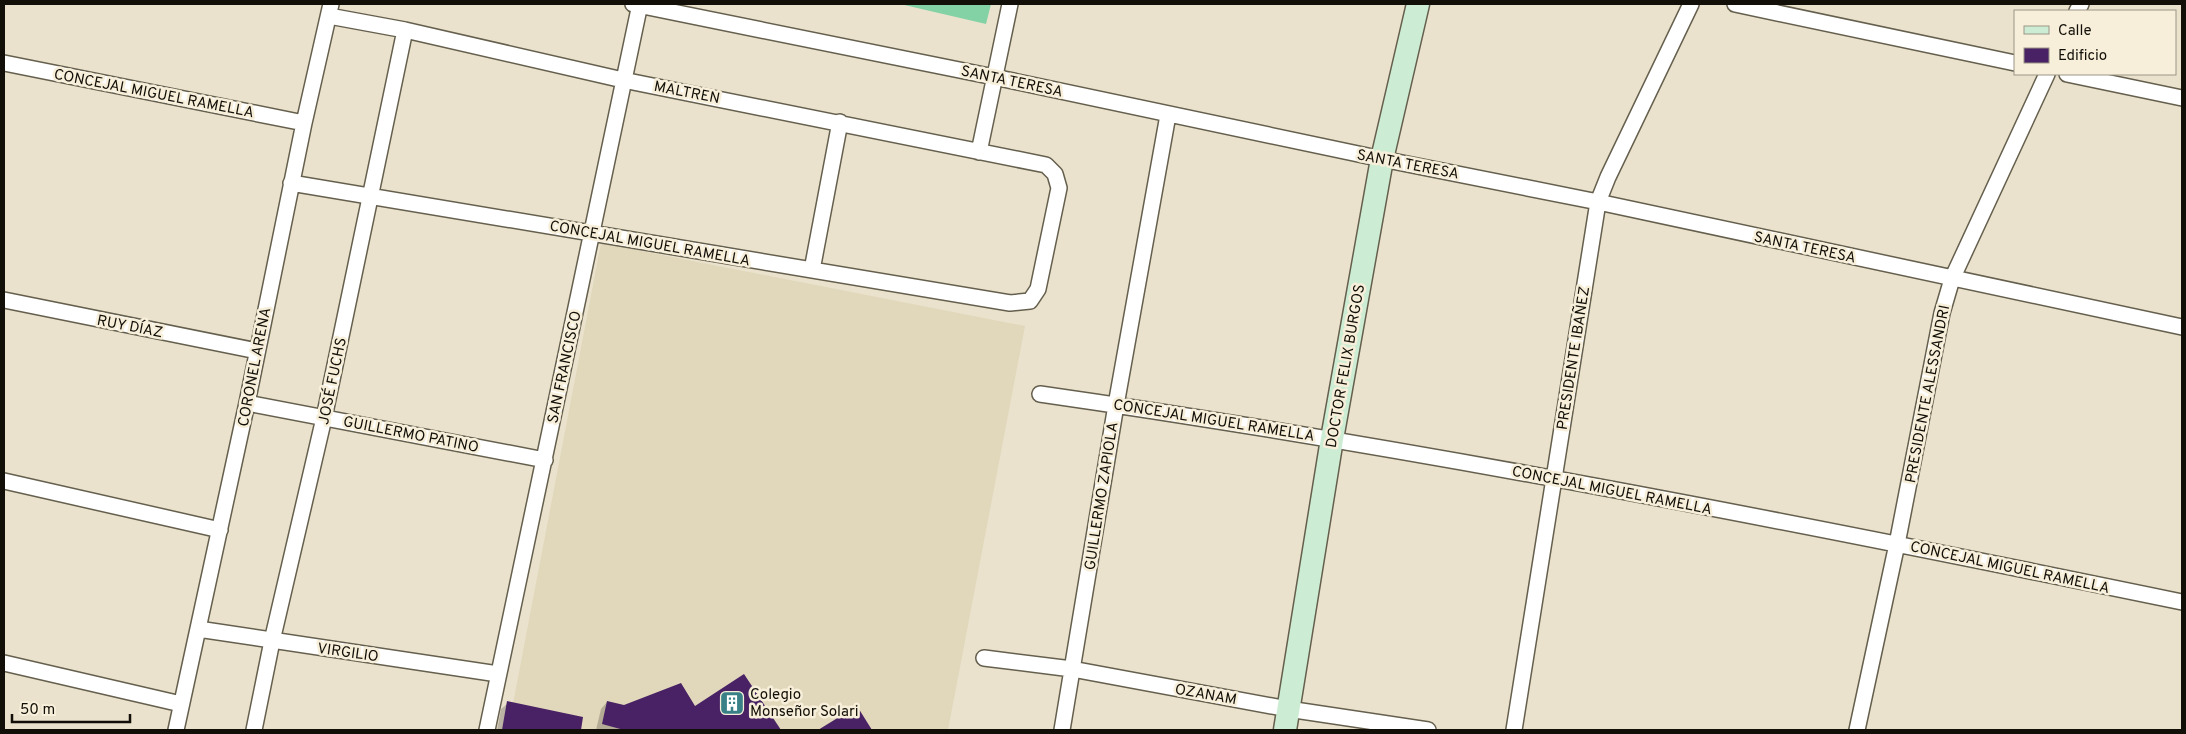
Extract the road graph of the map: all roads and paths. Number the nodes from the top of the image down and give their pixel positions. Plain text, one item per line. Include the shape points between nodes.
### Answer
1 (638, 4) edge
2 (1010, 4) edge
3 (1418, 4) edge
4 (1691, 4) edge
5 (1735, 4) edge
6 (330, 10) edge
7 (405, 30) junction
8 (4, 63) edge
9 (2014, 63) edge
10 (2047, 75) edge
11 (2072, 75) edge
12 (994, 77) junction
13 (623, 80) junction
14 (2182, 98) edge
15 (1168, 115) junction
16 (840, 122) junction
17 (304, 123) junction
18 (979, 152) junction
19 (1382, 160) junction
20 (291, 183) junction
21 (371, 196) junction
22 (1598, 202) junction
23 (591, 234) junction
24 (812, 270) junction
25 (1952, 279) junction
26 (4, 300) edge
27 (1010, 303) joint
28 (2182, 327) edge
29 (257, 351) junction
30 (1040, 394) dead end
31 (247, 403) junction
32 (1116, 405) junction
33 (324, 418) junction
34 (1332, 438) junction
35 (545, 460) junction
36 (1554, 479) junction
37 (4, 481) edge
38 (220, 530) junction
39 (1897, 544) junction
40 (2182, 602) edge
41 (198, 630) junction
42 (272, 641) junction
43 (984, 658) dead end
44 (4, 663) edge
45 (1072, 669) junction
46 (498, 674) junction
47 (181, 704) junction
48 (1286, 720) edge
49 (176, 730) edge
50 (254, 730) edge
51 (486, 730) edge
52 (1062, 730) edge
53 (1428, 730) edge
54 (1514, 730) edge
55 (1857, 730) edge

1 - 12 street, SANTA TERESA
1 - 13 street, SAN FRANCISCO
2 - 12 street
3 - 19 street, DOCTOR FELIX BURGOS
4 - 22 street, PRESIDENTE IBAÑEZ
5 - 9 street
6 - 7 street, MALTREN
6 - 17 street, CORONEL ARENA
7 - 13 street, MALTREN
7 - 21 street, JOSÉ FUCHS
8 - 17 street, CONCEJAL MIGUEL RAMELLA
10 - 25 street, PRESIDENTE ALESSANDRI
11 - 14 street
12 - 15 street, SANTA TERESA
12 - 18 street
13 - 16 street, MALTREN
13 - 23 street, SAN FRANCISCO
15 - 19 street, SANTA TERESA
15 - 32 street, GUILLERMO ZAPIOLA
16 - 18 street, MALTREN
16 - 24 street
17 - 20 street, CORONEL ARENA
18 - 27 street, MALTREN via 1046,165 1055,174 1059,188 1038,289 1030,300
19 - 22 street, SANTA TERESA
19 - 34 street, DOCTOR FELIX BURGOS
20 - 21 street, CONCEJAL MIGUEL RAMELLA
20 - 29 street, CORONEL ARENA
21 - 23 street, CONCEJAL MIGUEL RAMELLA
21 - 33 street, JOSÉ FUCHS
22 - 25 street, SANTA TERESA
22 - 36 street, PRESIDENTE IBAÑEZ
23 - 24 street, CONCEJAL MIGUEL RAMELLA
23 - 35 street, SAN FRANCISCO
24 - 27 street, CONCEJAL MIGUEL RAMELLA
25 - 28 street, SANTA TERESA
25 - 39 street, PRESIDENTE ALESSANDRI via 1942,313
26 - 29 street, RUY DÍAZ
29 - 31 street, CORONEL ARENA
30 - 32 street, CONCEJAL MIGUEL RAMELLA
31 - 33 street, GUILLERMO PATINO
31 - 38 street, CORONEL ARENA
32 - 34 street, CONCEJAL MIGUEL RAMELLA
32 - 45 street, GUILLERMO ZAPIOLA
33 - 35 street, GUILLERMO PATINO
33 - 42 street, JOSÉ FUCHS
34 - 36 street, CONCEJAL MIGUEL RAMELLA
34 - 48 street, DOCTOR FELIX BURGOS
35 - 46 street, SAN FRANCISCO
36 - 39 street, CONCEJAL MIGUEL RAMELLA
36 - 54 street, PRESIDENTE IBAÑEZ
37 - 38 street
38 - 41 street, CORONEL ARENA
39 - 40 street, CONCEJAL MIGUEL RAMELLA
39 - 55 street, PRESIDENTE ALESSANDRI
41 - 42 street, VIRGILIO
41 - 47 street, CORONEL ARENA
42 - 46 street, VIRGILIO
42 - 50 street, JOSÉ FUCHS
43 - 45 street, OZANAM
44 - 47 street
45 - 48 street, OZANAM
45 - 52 street, GUILLERMO ZAPIOLA
46 - 51 street, SAN FRANCISCO
47 - 49 street, CORONEL ARENA
48 - 53 street, OZANAM

